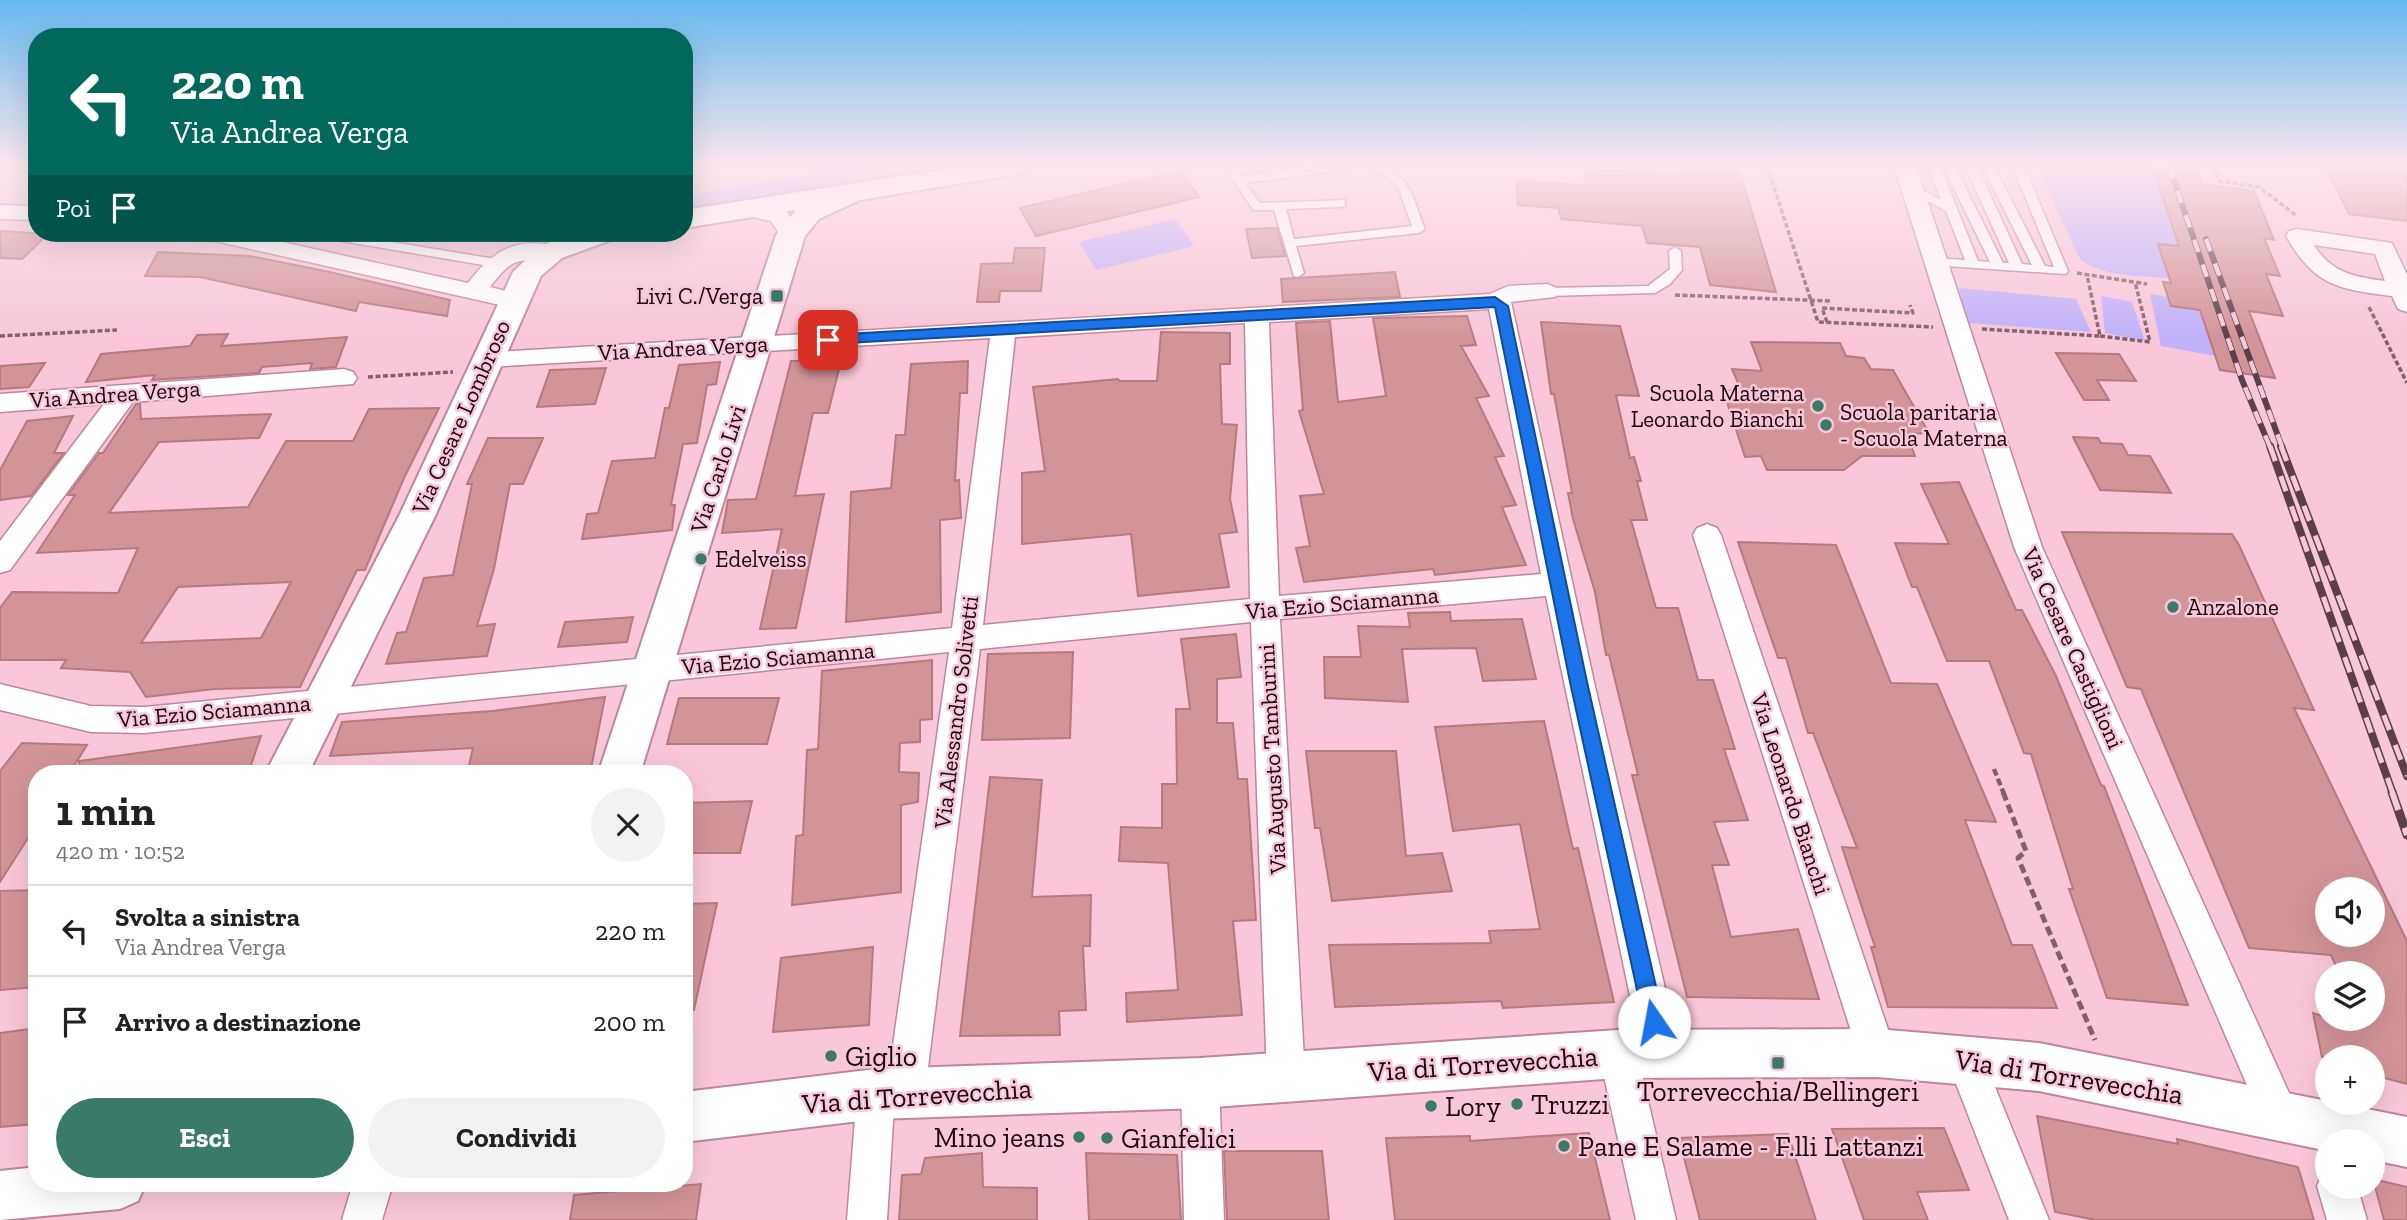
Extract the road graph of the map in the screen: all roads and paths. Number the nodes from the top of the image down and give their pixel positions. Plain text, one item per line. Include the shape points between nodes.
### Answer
1 (788, 223) edge
2 (801, 223) edge
3 (1284, 223) edge
4 (1417, 223) edge
5 (1785, 223) edge
6 (1923, 223) edge
7 (1957, 223) edge
8 (1977, 223) edge
9 (1997, 223) edge
10 (2017, 223) edge
11 (2042, 223) edge
12 (791, 235) junction
13 (254, 242) edge
14 (424, 242) edge
15 (579, 242) edge
16 (1290, 243) junction
17 (2396, 247) edge
18 (507, 249) edge
19 (1675, 251) dead end
20 (551, 252) junction
21 (1934, 262) junction
22 (1973, 264) junction
23 (1998, 266) junction
24 (2017, 268) junction
25 (2040, 269) junction
26 (2062, 271) junction
27 (1298, 273) dead end
28 (2087, 275) junction
29 (2135, 282) junction
30 (2350, 282) junction
31 (2147, 284) dead end
32 (476, 289) junction
33 (1651, 290) junction
34 (1547, 292) joint
35 (2404, 297) edge
36 (513, 300) junction
37 (1495, 301) junction
38 (1810, 301) junction
39 (1831, 302) dead end
40 (1910, 305) dead end
41 (1257, 314) junction
42 (1827, 322) junction
43 (1944, 327) dead end
44 (1972, 328) dead end
45 (117, 330) dead end
46 (1003, 331) junction
47 (0, 336) edge
48 (2100, 336) junction
49 (758, 343) junction
50 (485, 365) junction
51 (344, 378) joint
52 (2407, 383) edge
53 (126, 393) junction
54 (0, 403) edge
55 (1707, 536) dead end
56 (0, 562) edge
57 (1558, 584) junction
58 (1265, 609) junction
59 (966, 640) junction
60 (653, 670) junction
61 (0, 697) edge
62 (324, 701) junction
63 (291, 765) edge
64 (622, 765) edge
65 (1994, 769) dead end
66 (1877, 1053) junction
67 (1639, 1054) junction
68 (1965, 1058) junction
69 (1286, 1078) junction
70 (2108, 1080) junction
71 (1200, 1083) junction
72 (891, 1093) junction
73 (693, 1115) edge
74 (2309, 1131) edge
75 (2407, 1142) edge
76 (38, 1192) edge
77 (370, 1192) edge
78 (0, 1197) edge
79 (2341, 1199) edge
80 (362, 1220) edge
81 (867, 1220) edge
82 (1204, 1220) edge
83 (1656, 1220) edge
84 (2029, 1220) edge
85 (2347, 1220) edge

1 - 12 street
2 - 12 street, Via Carlo Livi
3 - 16 lane
4 - 16 lane via 1419,229
5 - 38 path
6 - 21 street, Via Cesare Castiglioni
7 - 22 lane
8 - 23 lane
9 - 24 lane
10 - 25 lane
11 - 26 lane
12 - 49 street, Via Carlo Livi
13 - 32 street, Via Cesare Lombroso
14 - 18 lane
15 - 20 street
16 - 27 lane
17 - 30 street via 2297,236 2319,270
17 - 35 street
18 - 20 street
18 - 32 street
19 - 33 lane via 1676,270
20 - 36 street via 530,268
21 - 22 lane
21 - 74 street, Via Cesare Castiglioni via 2028,547
22 - 23 lane
23 - 24 lane
24 - 25 lane
25 - 26 lane
26 - 28 path
28 - 29 path
28 - 48 path
29 - 31 path
29 - 48 path via 2150,342
30 - 35 street
30 - 52 path via 2378,320
32 - 36 street, Via Cesare Lombroso
33 - 34 lane
33 - 38 path via 1696,298
34 - 37 street, Via Andrea Verga via 1508,294
36 - 50 street, Via Cesare Lombroso
37 - 41 street, Via Andrea Verga
37 - 57 street via 1501,306
38 - 39 path
38 - 42 path via 1818,321
40 - 42 path via 1913,313 1822,309
41 - 46 street, Via Andrea Verga
41 - 58 street, Via Augusto Tamburini
42 - 43 path
44 - 48 path
45 - 47 path
46 - 49 street, Via Andrea Verga
46 - 59 street, Via Alessandro Solivetti
49 - 50 street, Via Andrea Verga
49 - 60 street, Via Carlo Livi
50 - 51 path
50 - 62 street, Via Cesare Lombroso via 418,514
51 - 53 street, Via Andrea Verga
53 - 54 street, Via Andrea Verga
53 - 56 street
55 - 66 street, Via Leonardo Bianchi
57 - 58 street, Via Ezio Sciamanna
57 - 67 street
58 - 59 street, Via Ezio Sciamanna
58 - 69 street, Via Augusto Tamburini
59 - 60 street, Via Ezio Sciamanna
59 - 72 street, Via Alessandro Solivetti
60 - 62 street, Via Ezio Sciamanna
60 - 64 street, Via Carlo Livi
61 - 62 street, Via Ezio Sciamanna via 91,719 124,721
62 - 63 street, Via Cesare Lombroso
65 - 70 path via 2026,851 2018,858
66 - 67 street, Via di Torrevecchia
66 - 68 street, Via di Torrevecchia
67 - 69 street, Via di Torrevecchia
67 - 83 street
68 - 70 street, Via di Torrevecchia
68 - 84 street
69 - 71 street, Via di Torrevecchia
70 - 74 street, Via di Torrevecchia
71 - 72 street, Via di Torrevecchia
71 - 82 street
72 - 73 street, Via di Torrevecchia
72 - 81 street, Via Alessandro Solivetti
74 - 75 street, Via di Torrevecchia
76 - 78 street
77 - 80 street
79 - 85 street

